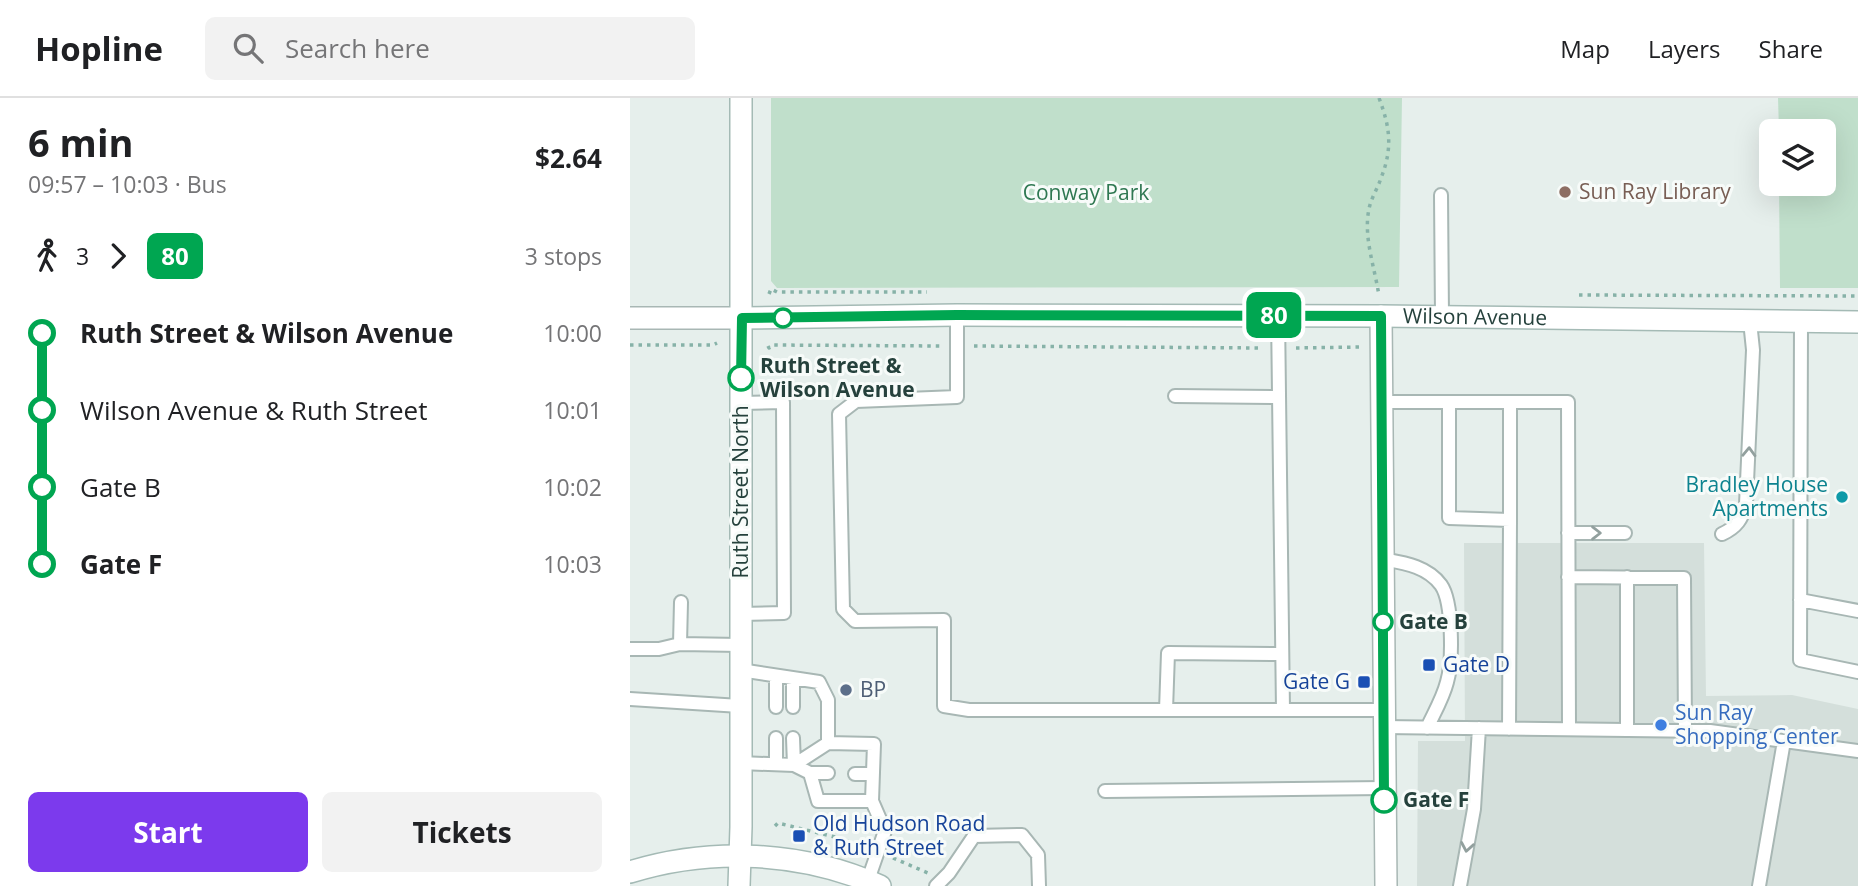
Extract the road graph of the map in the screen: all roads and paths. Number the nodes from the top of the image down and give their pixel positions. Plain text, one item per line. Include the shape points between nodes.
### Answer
1 (741, 98) edge
2 (1379, 98) edge
3 (1441, 195) dead end
4 (957, 315) junction
5 (1278, 315) junction
6 (1381, 316) junction
7 (1442, 316) junction
8 (630, 318) edge
9 (742, 318) junction
10 (1750, 321) junction
11 (1801, 322) junction
12 (1858, 322) edge
13 (717, 343) dead end
14 (630, 345) edge
15 (768, 346) dead end
16 (957, 346) junction
17 (1359, 346) dead end
18 (1278, 348) junction
19 (1175, 396) dead end
20 (1279, 397) junction
21 (1383, 402) junction
22 (1448, 402) junction
23 (1510, 402) junction
24 (741, 403) junction
25 (1510, 520) junction
26 (1568, 533) junction
27 (1625, 533) dead end
28 (1722, 534) dead end
29 (1382, 559) junction
30 (1568, 577) junction
31 (1627, 578) junction
32 (1800, 600) junction
33 (681, 602) dead end
34 (1858, 611) edge
35 (740, 614) junction
36 (680, 644) junction
37 (740, 645) junction
38 (630, 649) edge
39 (1282, 654) junction
40 (740, 670) junction
41 (1858, 672) edge
42 (776, 676) junction
43 (793, 678) junction
44 (630, 699) edge
45 (740, 706) junction
46 (776, 707) dead end
47 (793, 707) dead end
48 (1166, 710) junction
49 (1283, 710) junction
50 (1383, 718) junction
51 (1427, 727) junction
52 (1479, 728) junction
53 (1509, 729) junction
54 (1569, 729) junction
55 (1627, 730) junction
56 (1685, 731) junction
57 (776, 738) dead end
58 (793, 738) dead end
59 (1784, 741) junction
60 (828, 743) junction
61 (1858, 751) edge
62 (740, 763) junction
63 (776, 764) junction
64 (794, 765) junction
65 (810, 773) junction
66 (828, 773) dead end
67 (855, 774) dead end
68 (873, 774) junction
69 (1384, 788) junction
70 (1105, 791) dead end
71 (872, 801) junction
72 (740, 855) junction
73 (630, 872) edge
74 (874, 883) edge
75 (739, 886) edge
76 (936, 886) edge
77 (1039, 886) edge
78 (1386, 886) edge
79 (1460, 886) edge
80 (1759, 886) edge

1 - 9 street, Ruth Street North
2 - 6 path via 1390,147 1369,207 1367,230
3 - 7 lane
4 - 5 street, Wilson Avenue
4 - 9 street, Wilson Avenue
4 - 16 lane
5 - 6 street, Wilson Avenue
5 - 18 lane
6 - 7 street, Wilson Avenue
6 - 21 street
7 - 10 street, Wilson Avenue
8 - 9 street, Wilson Avenue
9 - 24 street, Ruth Street North
10 - 11 street, Wilson Avenue
28 -> 10 lane via 1743,517 1746,504
11 - 12 street, Wilson Avenue
11 - 32 lane
13 - 14 path
15 - 16 path
16 - 18 path
16 - 48 lane via 957,397 856,401 839,414 843,609 855,621 944,620 944,706 969,710
17 - 18 path
18 - 20 lane
19 - 20 lane
20 - 39 lane
21 - 22 lane
21 - 29 street
22 - 23 lane
22 - 25 lane via 1449,518
23 - 25 lane
23 - 26 lane via 1568,402
24 - 35 street, Ruth Street North
24 - 35 lane via 783,402 784,613
25 - 53 lane
26 -> 27 lane
26 - 30 lane
29 - 50 street
29 - 51 lane via 1419,567 1447,596 1450,670
30 - 31 lane
30 - 54 lane
31 - 55 lane
31 - 56 lane via 1684,578
32 - 34 lane
32 - 41 lane via 1800,660
33 - 36 lane
35 - 37 street, Ruth Street North
36 - 37 lane
36 - 38 lane
37 - 40 street, Ruth Street North
39 - 48 lane via 1168,653
39 - 49 lane
40 - 42 lane
40 - 45 street, Ruth Street North
42 - 43 lane
42 - 46 lane
43 - 47 lane
43 - 60 lane via 819,682 823,688 828,700
44 - 45 lane
45 - 62 street, Ruth Street North
48 - 49 lane
49 - 50 lane
50 - 51 lane
50 - 69 street
51 - 52 lane
52 - 53 lane
52 -> 79 lane via 1474,809
53 - 54 lane
54 - 55 lane
55 - 56 lane
56 - 59 lane
57 - 63 lane
58 - 64 lane
59 - 61 lane
59 - 80 lane
60 - 64 lane
60 - 68 lane via 874,744
62 - 63 lane
62 - 72 street, Ruth Street North
63 - 64 lane
64 - 65 lane
65 - 66 lane
65 - 71 lane via 818,801
67 - 68 lane
68 - 71 lane
69 - 70 lane
69 - 78 street
71 - 74 lane via 885,831
72 - 73 street via 692,857
72 - 74 street via 830,868
72 - 75 street, Ruth Street North
76 - 77 lane via 974,836 1022,835 1038,855

